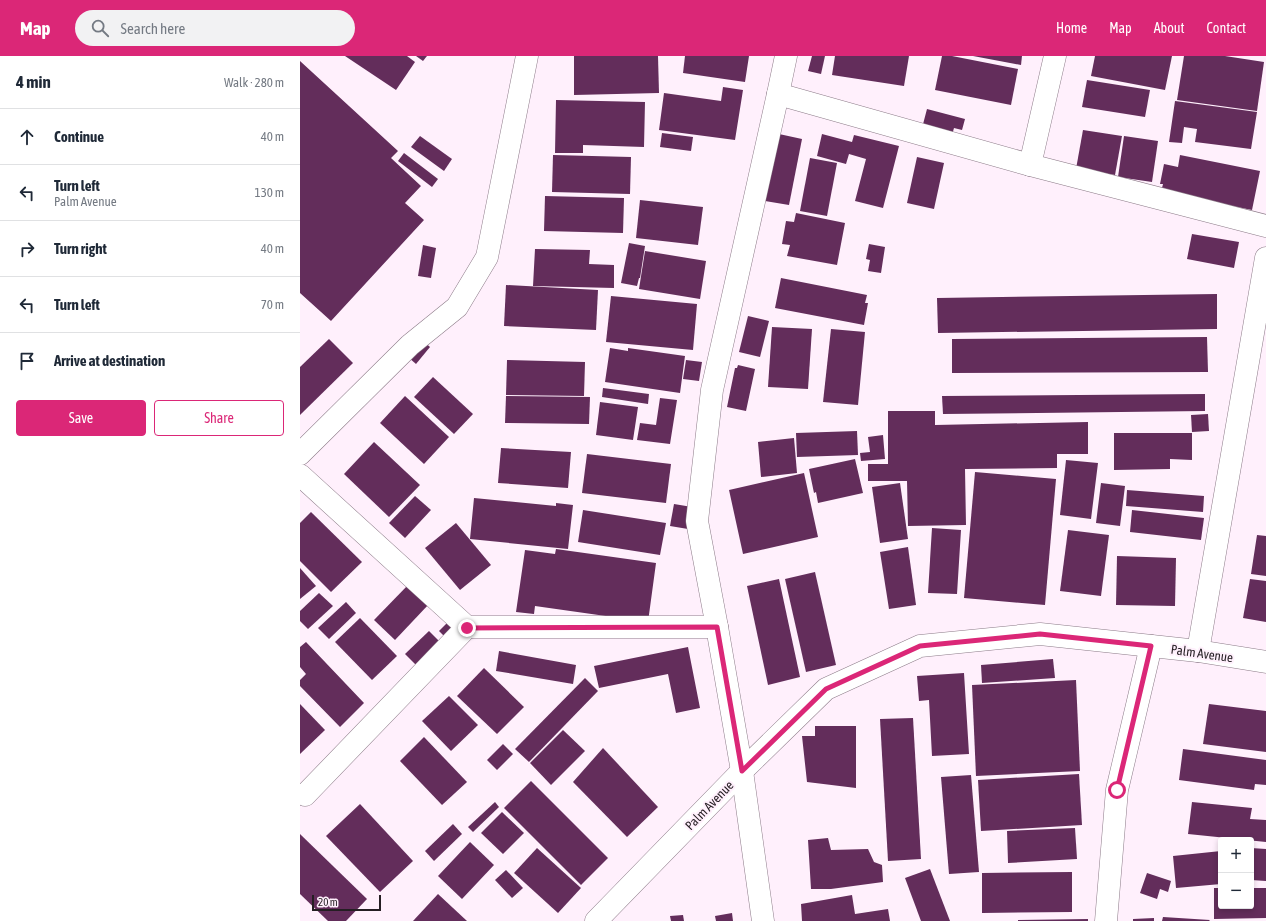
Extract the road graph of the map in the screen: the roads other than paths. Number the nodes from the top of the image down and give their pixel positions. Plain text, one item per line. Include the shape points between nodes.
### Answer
1 (527, 56) edge
2 (786, 56) edge
3 (1055, 56) edge
4 (778, 94) junction
5 (1030, 165) junction
6 (1266, 226) edge
7 (1266, 258) edge
8 (300, 454) edge
9 (300, 475) edge
10 (717, 627) junction
11 (467, 628) junction
12 (1151, 646) junction
13 (1198, 651) junction
14 (1266, 662) edge
15 (742, 771) junction
16 (305, 795) dead end
17 (596, 921) edge
18 (763, 921) edge
19 (1106, 921) edge

1 - 8 street via 487,257 457,307 410,345
2 - 4 street
3 - 5 street
4 - 5 street
4 - 10 street via 712,390 697,521
5 - 6 street
7 - 13 street
9 - 11 street
10 - 11 street
10 - 15 street
11 - 16 street
12 - 13 street, Palm Avenue
12 - 15 street, Palm Avenue via 1040,634 920,646 826,689
12 - 19 street via 1117,790
13 - 14 street, Palm Avenue
15 - 17 street, Palm Avenue
15 - 18 street

